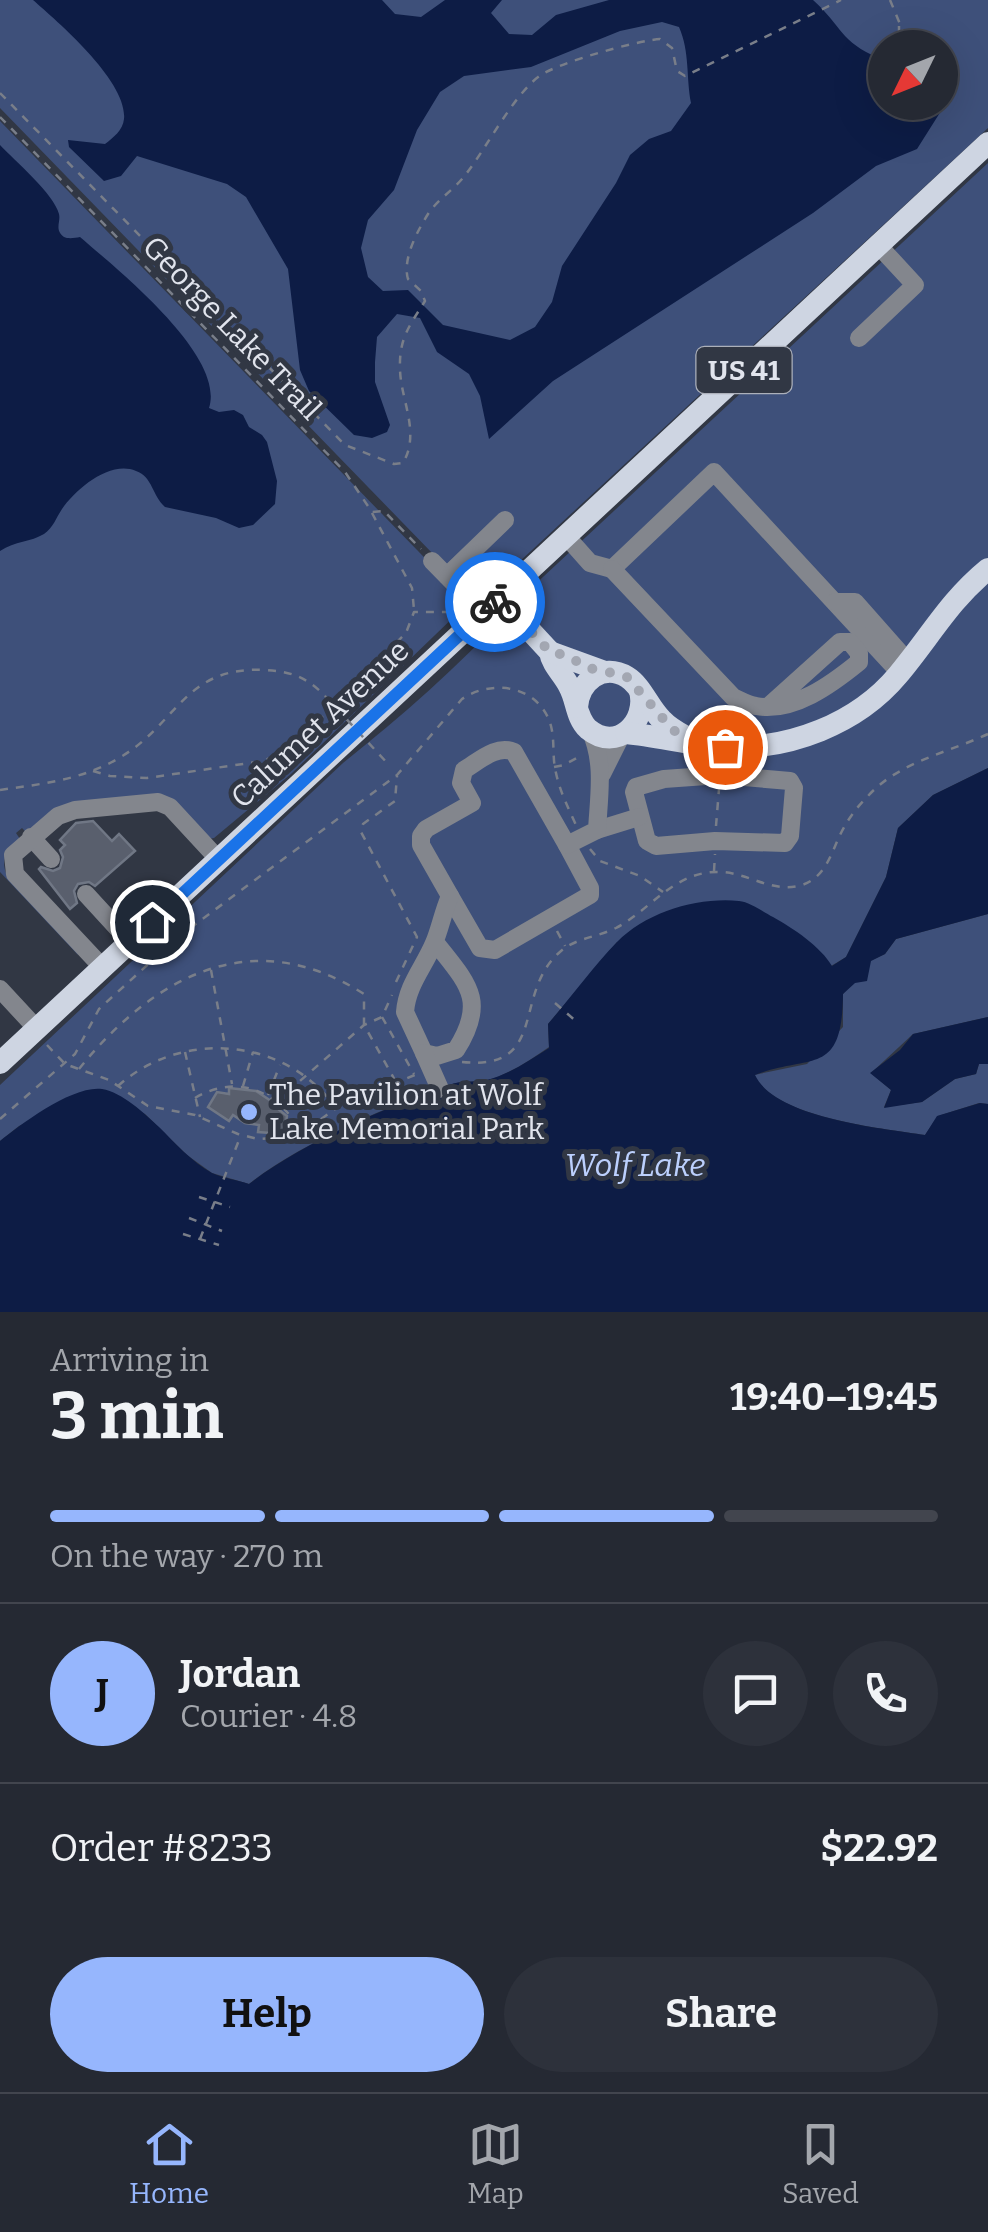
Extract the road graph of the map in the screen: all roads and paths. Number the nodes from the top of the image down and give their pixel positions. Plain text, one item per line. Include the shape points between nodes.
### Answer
1 (841, 0) edge
2 (890, 0) edge
3 (898, 20) junction
4 (898, 30) edge
5 (902, 30) edge
6 (0, 92) edge
7 (0, 117) edge
8 (988, 143) edge
9 (878, 245) junction
10 (859, 338) dead end
11 (372, 512) junction
12 (505, 520) dead end
13 (566, 536) junction
14 (432, 561) joint
15 (612, 569) junction
16 (988, 569) edge
17 (447, 576) junction
18 (482, 607) junction
19 (414, 612) junction
20 (550, 652) junction
21 (904, 668) junction
22 (604, 672) junction
23 (640, 691) junction
24 (770, 705) junction
25 (577, 707) junction
26 (624, 734) junction
27 (988, 734) edge
28 (594, 741) junction
29 (695, 743) junction
30 (554, 766) dead end
31 (93, 771) junction
32 (602, 774) junction
33 (397, 775) junction
34 (720, 775) junction
35 (0, 790) edge
36 (638, 817) junction
37 (597, 830) junction
38 (31, 838) junction
39 (715, 841) junction
40 (567, 845) junction
41 (51, 859) dead end
42 (218, 860) junction
43 (714, 872) junction
44 (86, 894) dead end
45 (450, 896) junction
46 (550, 919) junction
47 (130, 942) junction
48 (435, 942) junction
49 (566, 947) junction
50 (103, 968) junction
51 (208, 969) junction
52 (0, 989) edge
53 (555, 1004) dead end
54 (382, 1016) junction
55 (577, 1022) dead end
56 (364, 1025) junction
57 (37, 1029) junction
58 (226, 1048) junction
59 (184, 1050) junction
60 (254, 1052) junction
61 (282, 1062) junction
62 (0, 1063) edge
63 (64, 1064) junction
64 (423, 1065) junction
65 (78, 1070) junction
66 (305, 1076) junction
67 (398, 1084) junction
68 (118, 1086) junction
69 (233, 1087) junction
70 (243, 1088) junction
71 (440, 1089) dead end
72 (267, 1096) junction
73 (196, 1098) junction
74 (276, 1102) junction
75 (336, 1108) junction
76 (200, 1117) junction
77 (0, 1119) edge
78 (301, 1134) junction
79 (240, 1135) junction
80 (200, 1197) dead end
81 (214, 1202) junction
82 (230, 1207) dead end
83 (189, 1218) dead end
84 (206, 1224) junction
85 (222, 1231) dead end
86 (183, 1234) dead end
87 (200, 1240) junction
88 (218, 1245) dead end

1 - 6 path via 684,76 672,48 660,39 578,58 538,76 424,222 406,272 424,296 402,344 408,456 394,464 345,445
2 - 3 path
3 - 4 path
3 - 5 path
7 - 11 path, George Lake Trail via 345,472
8 - 9 main road, Calumet Avenue / US 41
9 - 10 street via 915,285
9 - 13 main road, Calumet Avenue / US 41
11 - 14 path, George Lake Trail via 384,511
11 - 19 path via 412,588
12 - 17 street
13 - 15 street via 590,563
13 - 18 main road, Calumet Avenue / US 41
14 - 17 street
15 - 21 street via 714,472
15 - 24 street via 733,697
16 - 21 main road via 947,608
17 - 18 street
18 - 19 path
18 - 20 main road
18 - 42 main road, Calumet Avenue / US 41
19 - 31 path via 406,634 290,749 263,761 147,778
20 - 22 main road
20 - 25 main road
21 - 29 main road via 860,708 813,734 744,747
22 - 23 main road via 626,676
22 - 25 main road via 581,688
23 - 26 main road via 642,710
23 - 29 main road via 662,720
24 - 24 street via 796,701 839,679 859,662 859,652 840,642
25 - 28 main road
26 - 28 main road
26 - 29 main road
26 - 32 street
27 - 43 path via 893,774 871,792 817,876 781,887
28 - 30 path
28 - 32 street
31 - 33 path, bridge via 151,734 196,687 241,669 282,670 312,682
31 - 35 path
32 - 37 street
33 - 54 path via 395,801 361,832 417,936
33 - 63 path via 187,929 99,1009 82,1046
34 - 36 street via 642,783 634,792
34 - 39 path
34 - 39 street via 790,781 793,801 785,843
36 - 37 street
36 - 39 street via 647,841 656,846
37 - 40 street
38 - 41 street
38 - 42 street via 48,821 75,810 158,802
38 - 50 street via 12,855 15,874
39 - 43 path
40 - 45 street via 514,752 500,749 464,770 461,783 472,804 421,836
40 - 46 street via 590,895
42 - 47 main road, Calumet Avenue / US 41
43 - 49 path via 683,879 614,929
44 - 47 street
45 - 46 street via 487,950
45 - 48 street
46 - 49 path
47 - 50 main road, Calumet Avenue / US 41
48 - 64 street via 406,1003
48 - 64 street via 466,982 474,1010 456,1050
49 - 64 path via 544,971 509,1056 492,1064
50 - 57 main road, Calumet Avenue / US 41
51 - 56 path via 247,960 311,966 366,996
51 - 58 path
51 - 65 path via 160,992
52 - 57 street
53 - 55 path
54 - 56 path
54 - 64 path
56 - 66 path
56 - 67 path
57 - 62 main road, Calumet Avenue / US 41
57 - 63 path
58 - 59 path
58 - 60 path
58 - 69 path
59 - 68 path via 146,1063
59 - 73 path
60 - 61 path
60 - 70 path
61 - 66 path
61 - 72 path
63 - 65 path
63 - 77 path
64 - 67 path
64 - 71 street
65 - 68 path
66 - 74 path
66 - 75 path
67 - 75 path
68 - 76 path via 148,1106
69 - 70 path
69 - 73 path via 214,1087
70 - 72 path
72 - 74 path
73 - 76 path
74 - 78 path
75 - 78 path
76 - 79 path
78 - 79 path via 284,1140
79 - 81 path
80 - 81 path
81 - 82 path
81 - 84 path
83 - 84 path
84 - 85 path
84 - 87 path
86 - 87 path
87 - 88 path

